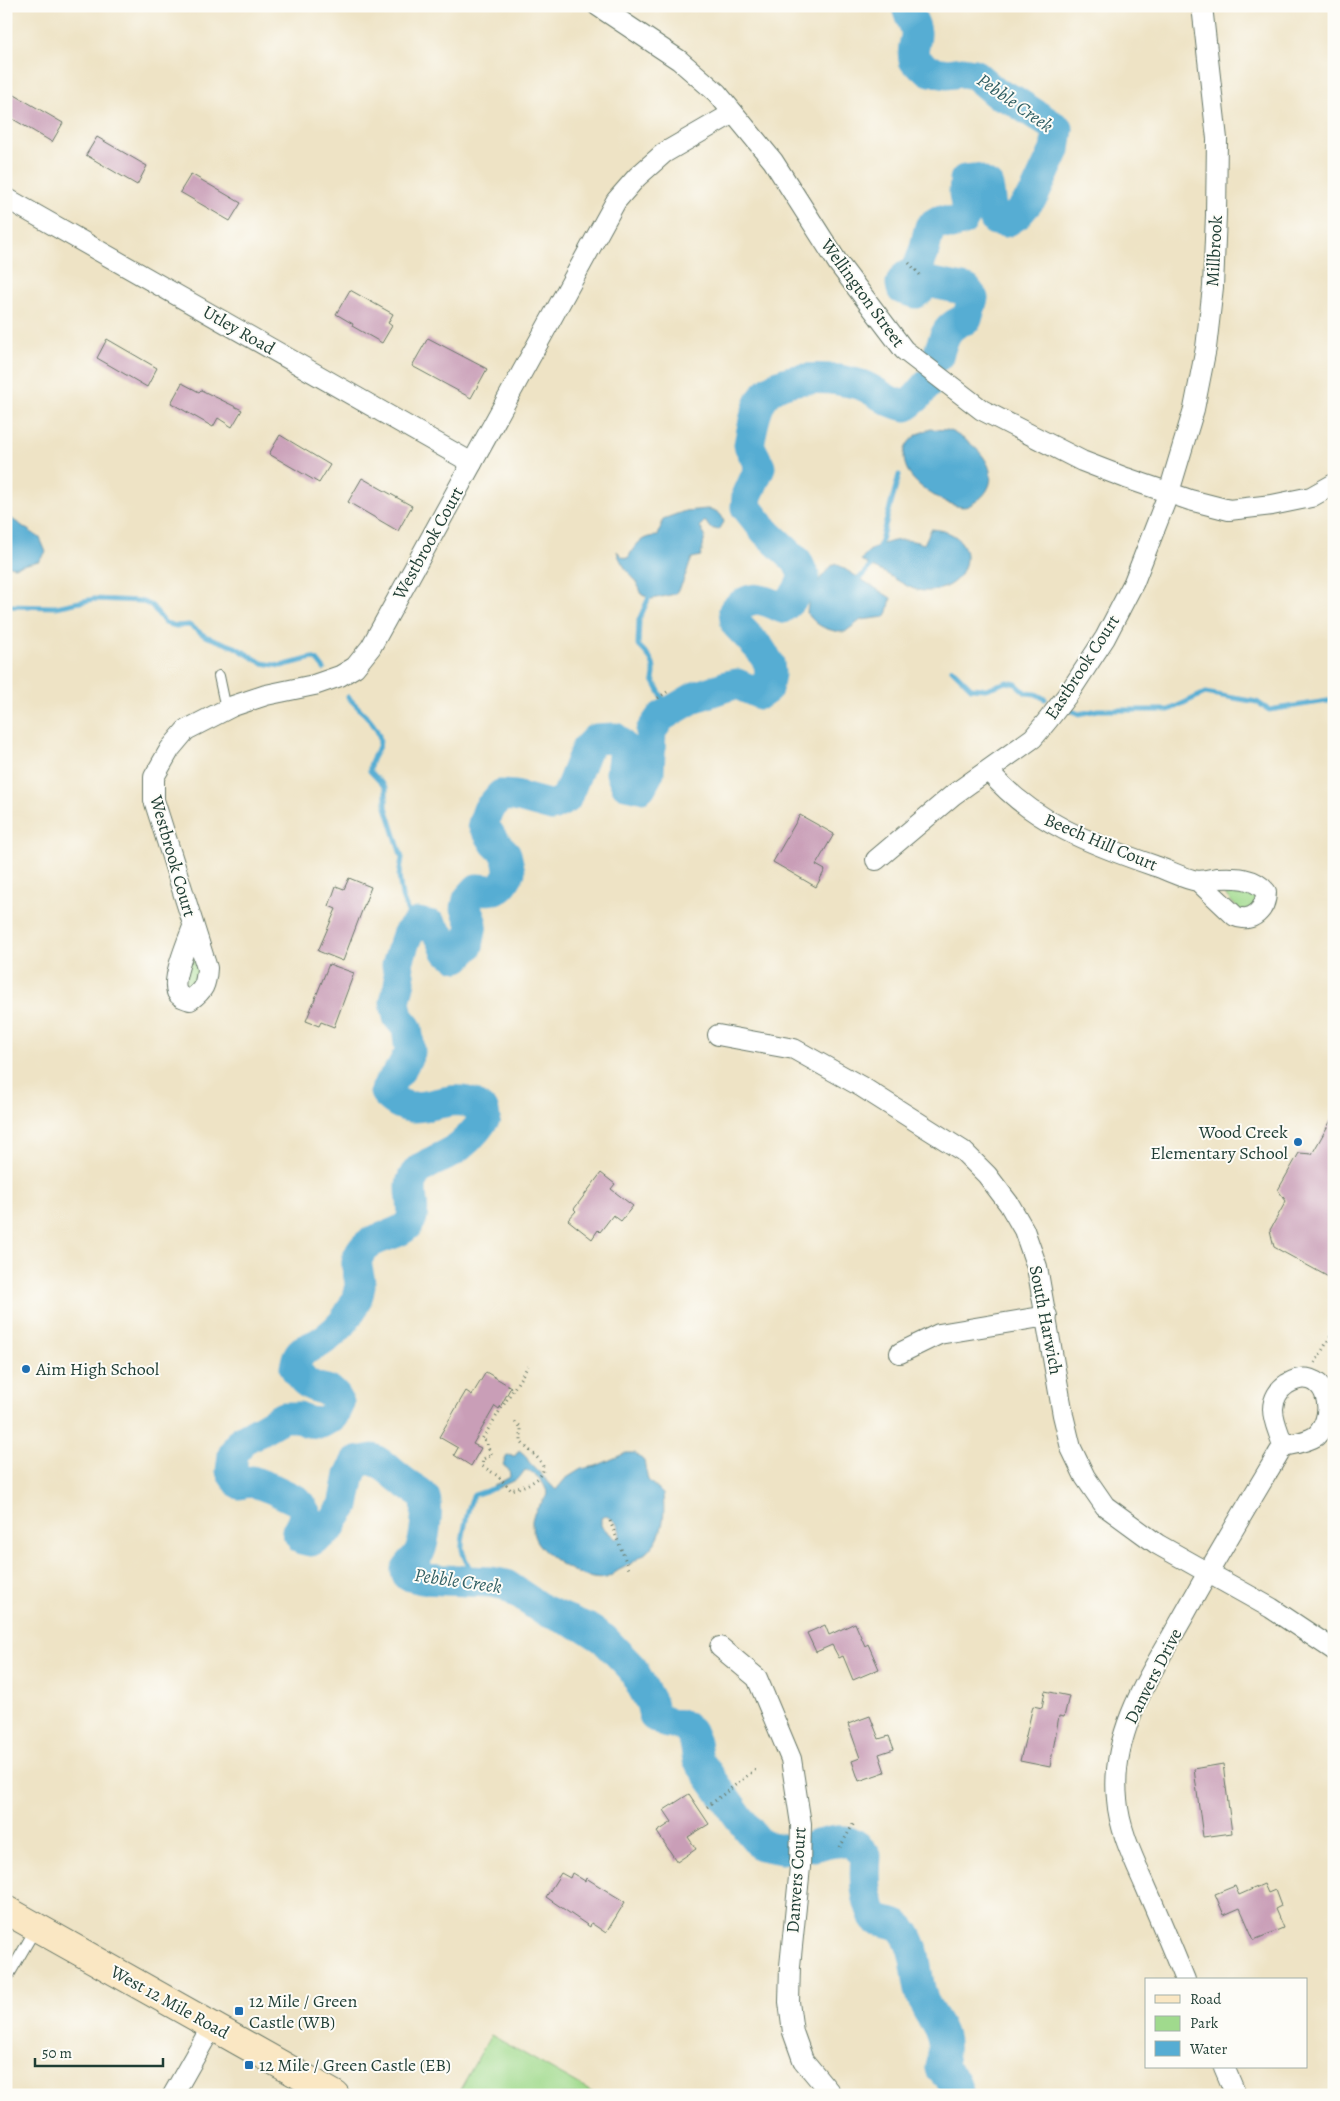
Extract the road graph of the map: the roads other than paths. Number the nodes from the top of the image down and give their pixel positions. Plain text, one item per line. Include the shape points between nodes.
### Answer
1 (598, 6) edge
2 (1202, 6) edge
3 (733, 113) junction
4 (6, 198) edge
5 (472, 463) junction
6 (1334, 484) edge
7 (1169, 492) junction
8 (219, 676) dead end
9 (226, 709) junction
10 (989, 771) junction
11 (876, 860) dead end
12 (1198, 881) dead end
13 (193, 927) dead end
14 (718, 1035) dead end
15 (1047, 1316) junction
16 (900, 1353) dead end
17 (1283, 1446) dead end
18 (1208, 1571) junction
19 (720, 1647) dead end
20 (1334, 1650) edge
21 (6, 1910) edge
22 (37, 1928) junction
23 (1185, 1978) edge
24 (6, 1980) edge
25 (212, 2026) junction
26 (1224, 2068) edge
27 (173, 2095) edge
28 (335, 2095) edge
29 (832, 2095) edge
30 (1236, 2095) edge

1 - 3 street, Wellington Street via 679,60 717,93
2 - 7 street, Millbrook via 1217,139 1212,287 1206,348 1194,409
3 - 5 street, Westbrook Court via 664,153 616,201
3 - 7 street, Wellington Street via 773,161 838,263 904,350 990,415 1082,461
4 - 5 street, Utley Road
5 - 9 street, Westbrook Court via 371,647 355,667 314,685 266,695
6 - 7 street, Wellington Street via 1312,497 1229,510
7 - 10 street, Eastbrook Court via 1134,582 1105,638 1034,738
8 - 9 lane
9 - 13 street, Westbrook Court via 186,730 154,776 154,800
10 - 11 street, Eastbrook Court via 953,795
10 - 12 street, Beech Hill Court via 1003,788 1043,818 1108,848
14 - 15 street, South Harwich via 794,1049 862,1087 963,1151 987,1175 1024,1230 1038,1267
15 - 16 street via 939,1334
15 - 18 street, South Harwich via 1067,1432 1085,1477 1105,1506 1157,1544
17 - 18 street, Danvers Drive
18 - 20 street, South Harwich
18 - 23 street, Danvers Drive via 1132,1712 1122,1739 1116,1781 1118,1813 1124,1834
19 - 29 street, Danvers Court via 757,1678 792,1759 801,1824 789,2002 793,2032 804,2060
21 - 22 main road, West 12 Mile Road
22 - 24 lane
22 - 25 main road, West 12 Mile Road
25 - 27 street
25 - 28 main road, West 12 Mile Road
26 - 30 street

